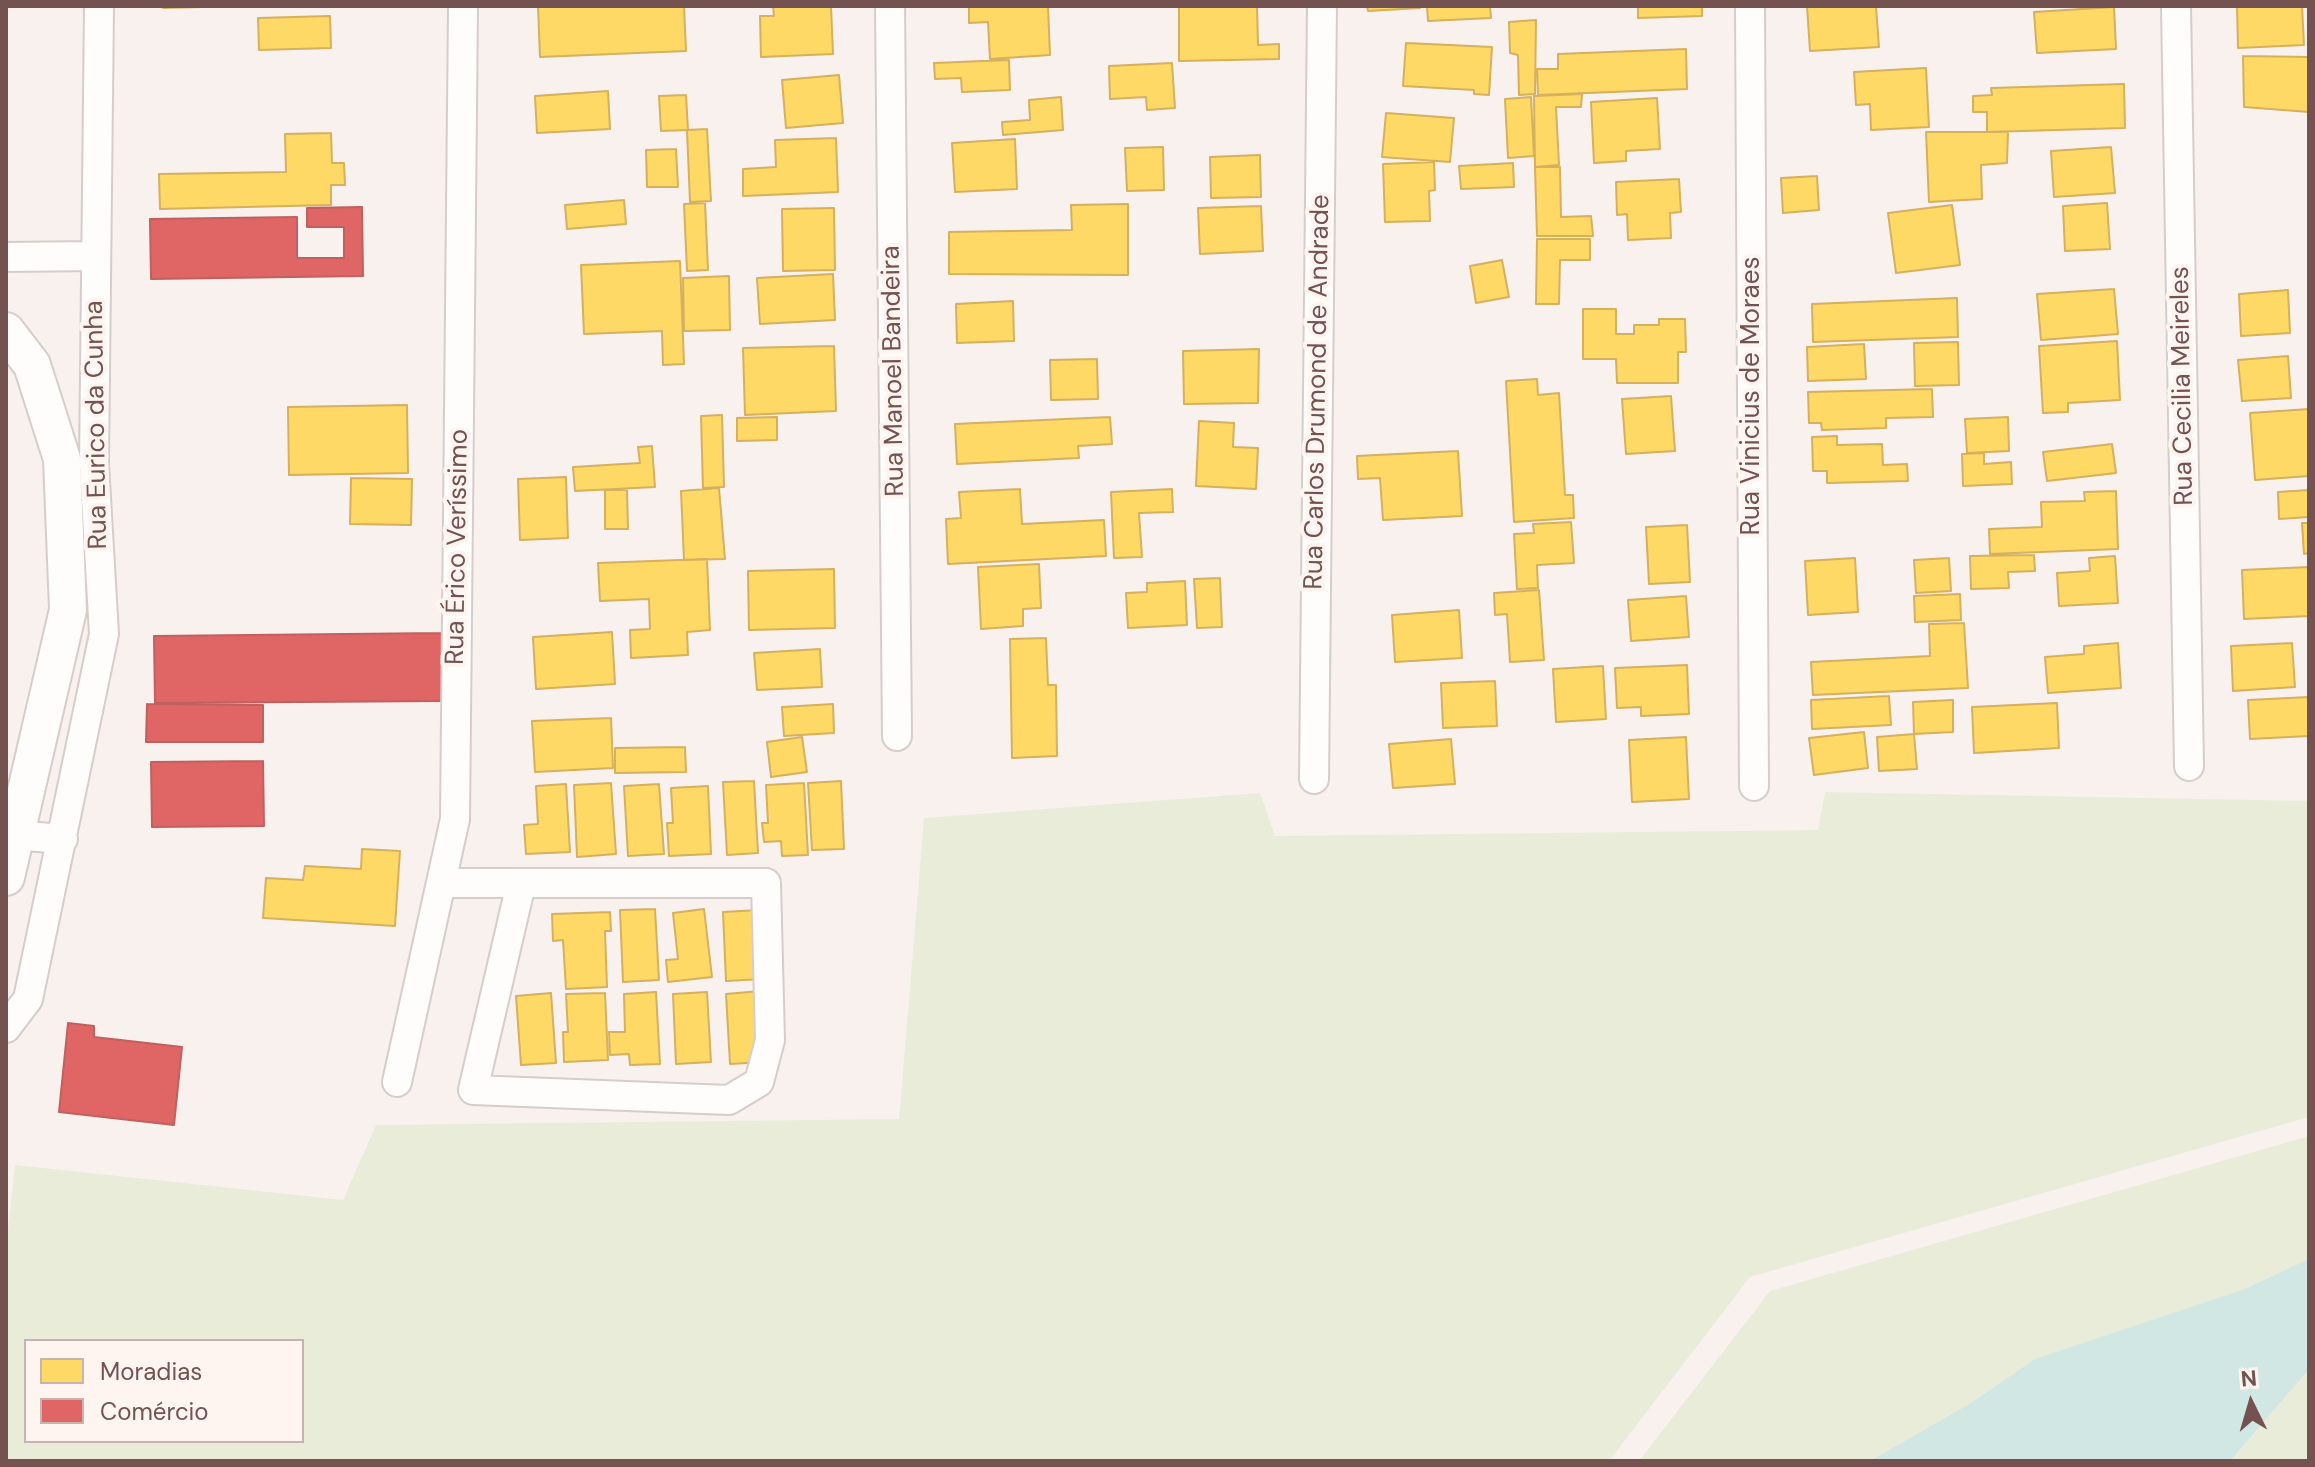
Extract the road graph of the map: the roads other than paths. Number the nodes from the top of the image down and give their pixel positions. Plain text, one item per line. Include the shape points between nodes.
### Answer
1 (99, 6) edge
2 (463, 6) edge
3 (890, 6) edge
4 (1322, 6) edge
5 (1750, 6) edge
6 (2176, 6) edge
7 (94, 256) junction
8 (6, 257) edge
9 (6, 331) edge
10 (78, 461) junction
11 (897, 736) dead end
12 (2189, 766) dead end
13 (1314, 779) dead end
14 (1754, 786) dead end
15 (13, 835) junction
16 (63, 839) junction
17 (6, 877) edge
18 (443, 883) junction
19 (521, 884) junction
20 (6, 1028) edge
21 (397, 1082) dead end

1 - 7 street, Rua Eurico da Cunha
2 - 18 street, Rua Érico Veríssimo via 455,819
3 - 11 street, Rua Manoel Bandeira
4 - 13 street, Rua Carlos Drumond de Andrade
5 - 14 street, Rua Vinicius de Moraes
6 - 12 street, Rua Cecilia Meireles
7 - 8 street
7 - 10 street, Rua Eurico da Cunha
9 - 10 street via 32,365
10 - 15 street via 68,610
10 - 16 street, Rua Eurico da Cunha via 104,634
15 - 16 street
15 - 17 street
16 - 20 street, Rua Eurico da Cunha via 28,999
18 - 19 street
18 - 21 street, Rua Érico Veríssimo
19 - 19 street via 766,883 770,1040 759,1082 729,1100 473,1090

